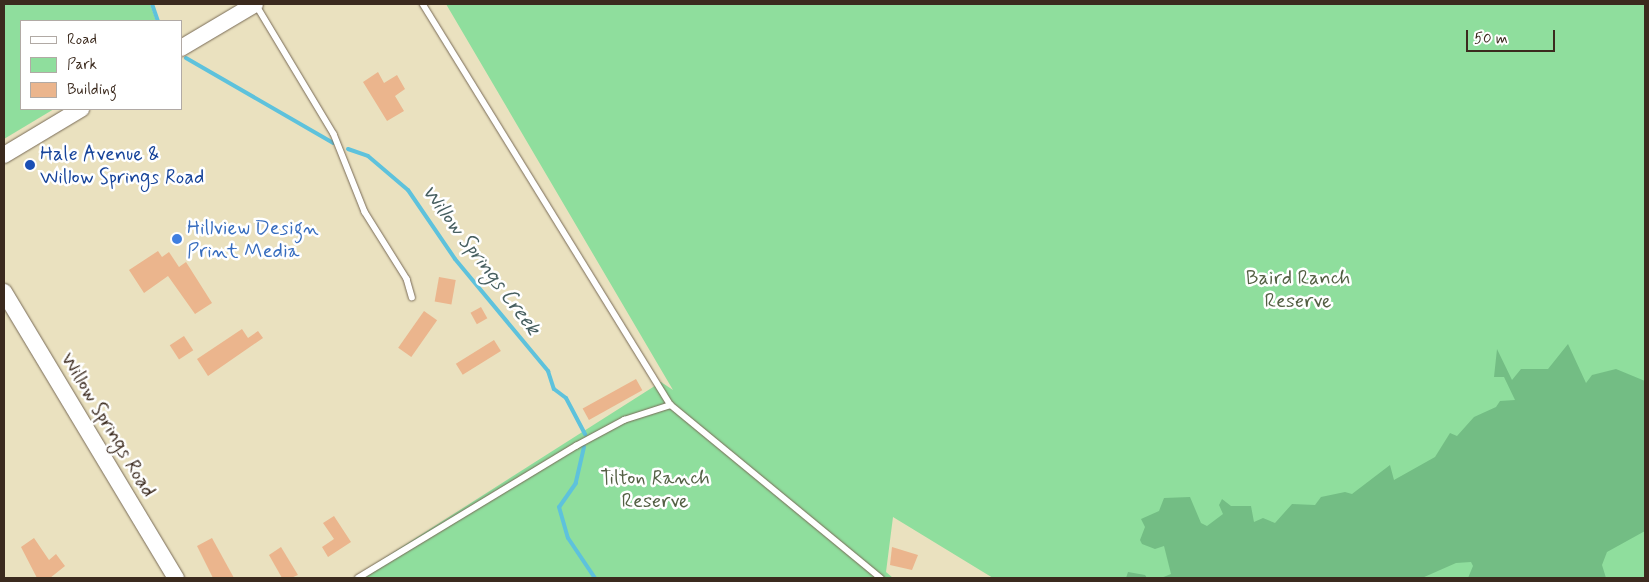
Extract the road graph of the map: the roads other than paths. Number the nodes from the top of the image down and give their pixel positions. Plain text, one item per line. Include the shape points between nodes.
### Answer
1 (255, 4) edge
2 (423, 4) edge
3 (182, 47) edge
4 (78, 110) edge
5 (4, 155) edge
6 (4, 292) edge
7 (412, 297) dead end
8 (671, 405) junction
9 (176, 578) edge
10 (358, 578) edge
11 (881, 578) edge

1 - 3 street
1 - 7 lane via 334,134 365,212 406,279
2 - 8 lane
4 - 5 street
6 - 9 street, Willow Springs Road
8 - 10 lane via 624,420 576,446
8 - 11 lane

